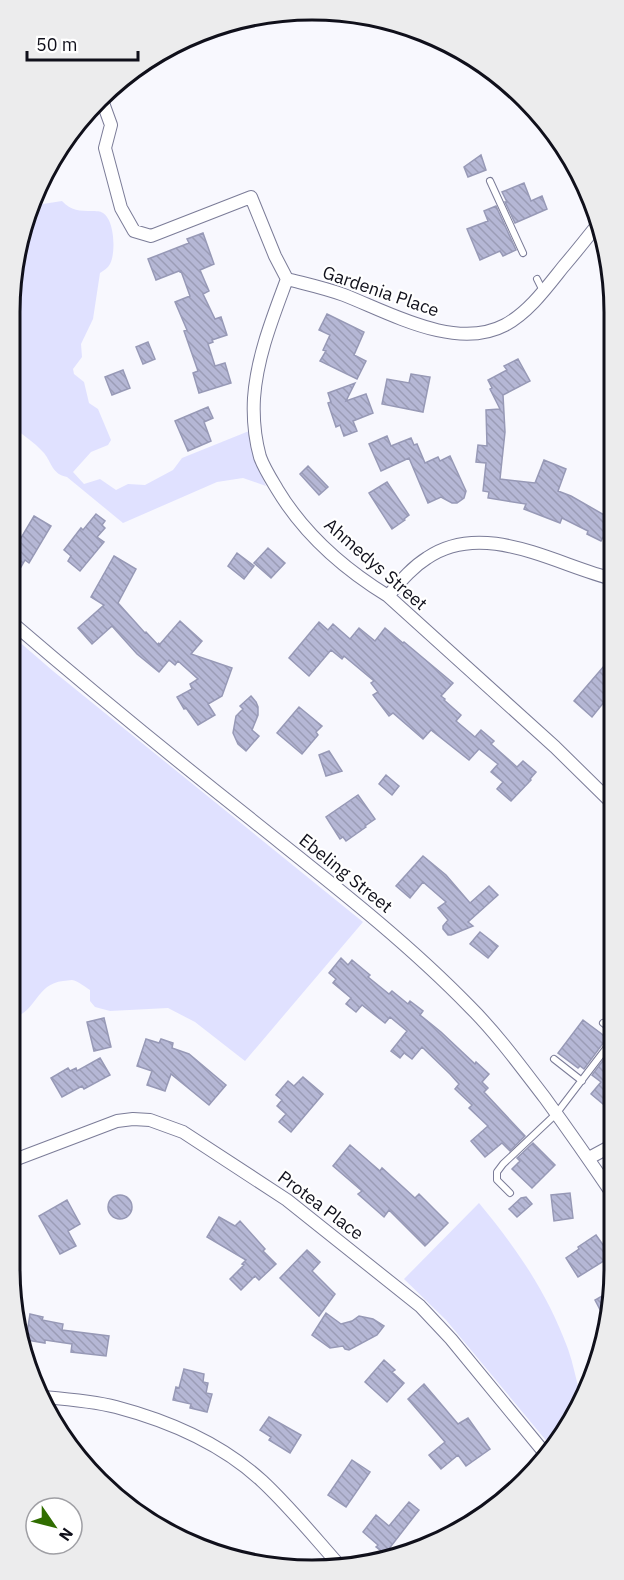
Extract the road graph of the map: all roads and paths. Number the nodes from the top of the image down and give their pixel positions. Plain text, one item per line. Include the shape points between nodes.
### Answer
1 (104, 106) edge
2 (490, 181) dead end
3 (593, 230) edge
4 (523, 253) dead end
5 (287, 279) junction
6 (537, 279) dead end
7 (543, 291) junction
8 (604, 577) edge
9 (388, 597) junction
10 (20, 630) edge
11 (604, 795) edge
12 (604, 1051) edge
13 (554, 1059) dead end
14 (582, 1081) junction
15 (556, 1114) junction
16 (604, 1150) edge
17 (20, 1158) edge
18 (589, 1158) junction
19 (604, 1181) edge
20 (510, 1193) dead end
21 (51, 1398) edge
22 (542, 1449) edge
23 (334, 1560) edge

1 - 5 street via 111,125 105,148 121,208 134,231 151,237 251,197
2 - 4 lane
3 - 7 street, Gardenia Place
5 - 7 street, Gardenia Place via 342,295 405,321 450,332 472,333 505,325
5 - 9 street, Ahmedys Street via 257,372 254,400 261,457 288,507 320,544
6 - 7 lane
8 - 9 street via 525,549 471,543 429,556
9 - 11 street, Ahmedys Street
10 - 15 street, Ebeling Street via 406,946 472,1008
12 - 14 lane
13 - 14 lane
14 - 15 lane
15 - 18 street, Ebeling Street
15 - 20 lane via 498,1172 498,1180
16 - 18 street
17 - 22 street, Protea Place via 117,1121 150,1120 183,1132 287,1200 420,1306
18 - 19 street, Ebeling Street
21 - 23 street via 114,1407 211,1444 263,1482

